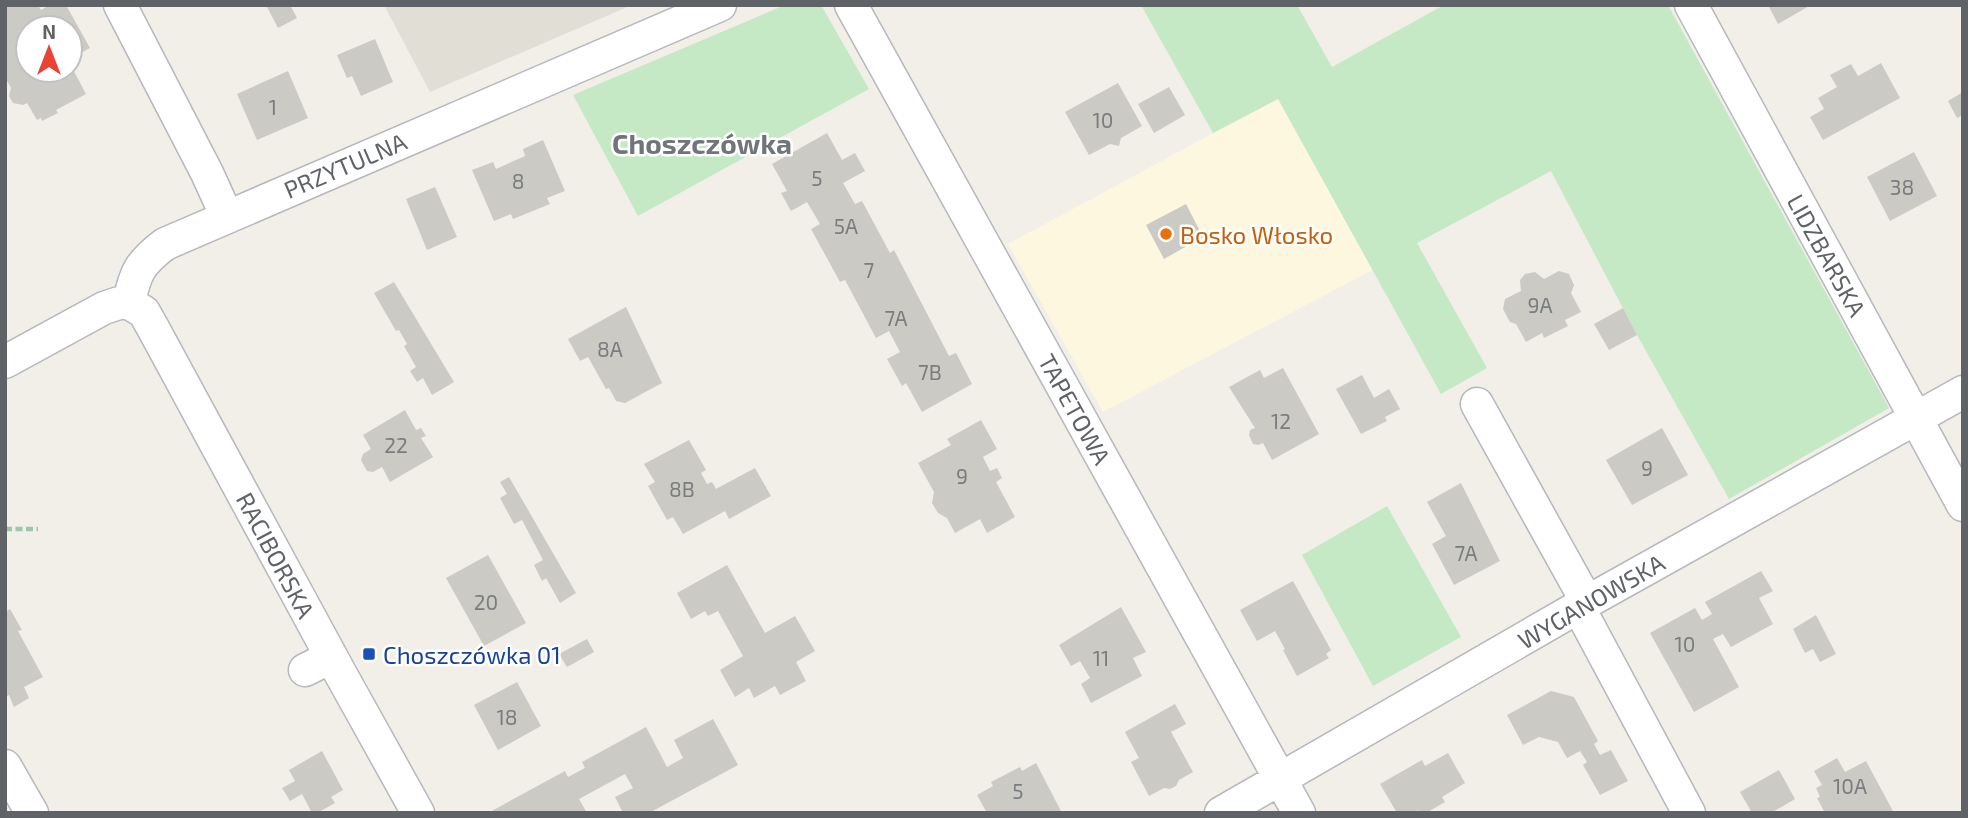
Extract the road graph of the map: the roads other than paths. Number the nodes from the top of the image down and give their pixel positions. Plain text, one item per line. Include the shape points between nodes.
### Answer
1 (120, 5) edge
2 (720, 5) edge
3 (851, 5) edge
4 (1691, 5) edge
5 (227, 217) junction
6 (129, 303) junction
7 (5, 362) edge
8 (1963, 393) edge
9 (1477, 404) dead end
10 (1916, 418) junction
11 (1963, 505) edge
12 (1583, 605) junction
13 (5, 766) edge
14 (1281, 779) junction
15 (32, 813) edge
16 (418, 813) edge
17 (1221, 813) edge
18 (1299, 813) edge
19 (1689, 813) edge

1 - 5 street
2 - 5 street, PRZYTULNA
3 - 14 street, TAPETOWA
4 - 10 street, LIDZBARSKA
5 - 6 street, PRZYTULNA via 165,244 146,258 134,275
6 - 7 street via 104,308
6 - 16 street, RACIBORSKA via 144,312 153,328 318,663
8 - 10 street, WYGANOWSKA
9 - 12 street
10 - 11 street, LIDZBARSKA
10 - 12 street, WYGANOWSKA
12 - 14 street, WYGANOWSKA
12 - 19 street
13 - 15 street
14 - 17 street, WYGANOWSKA
14 - 18 street, TAPETOWA

